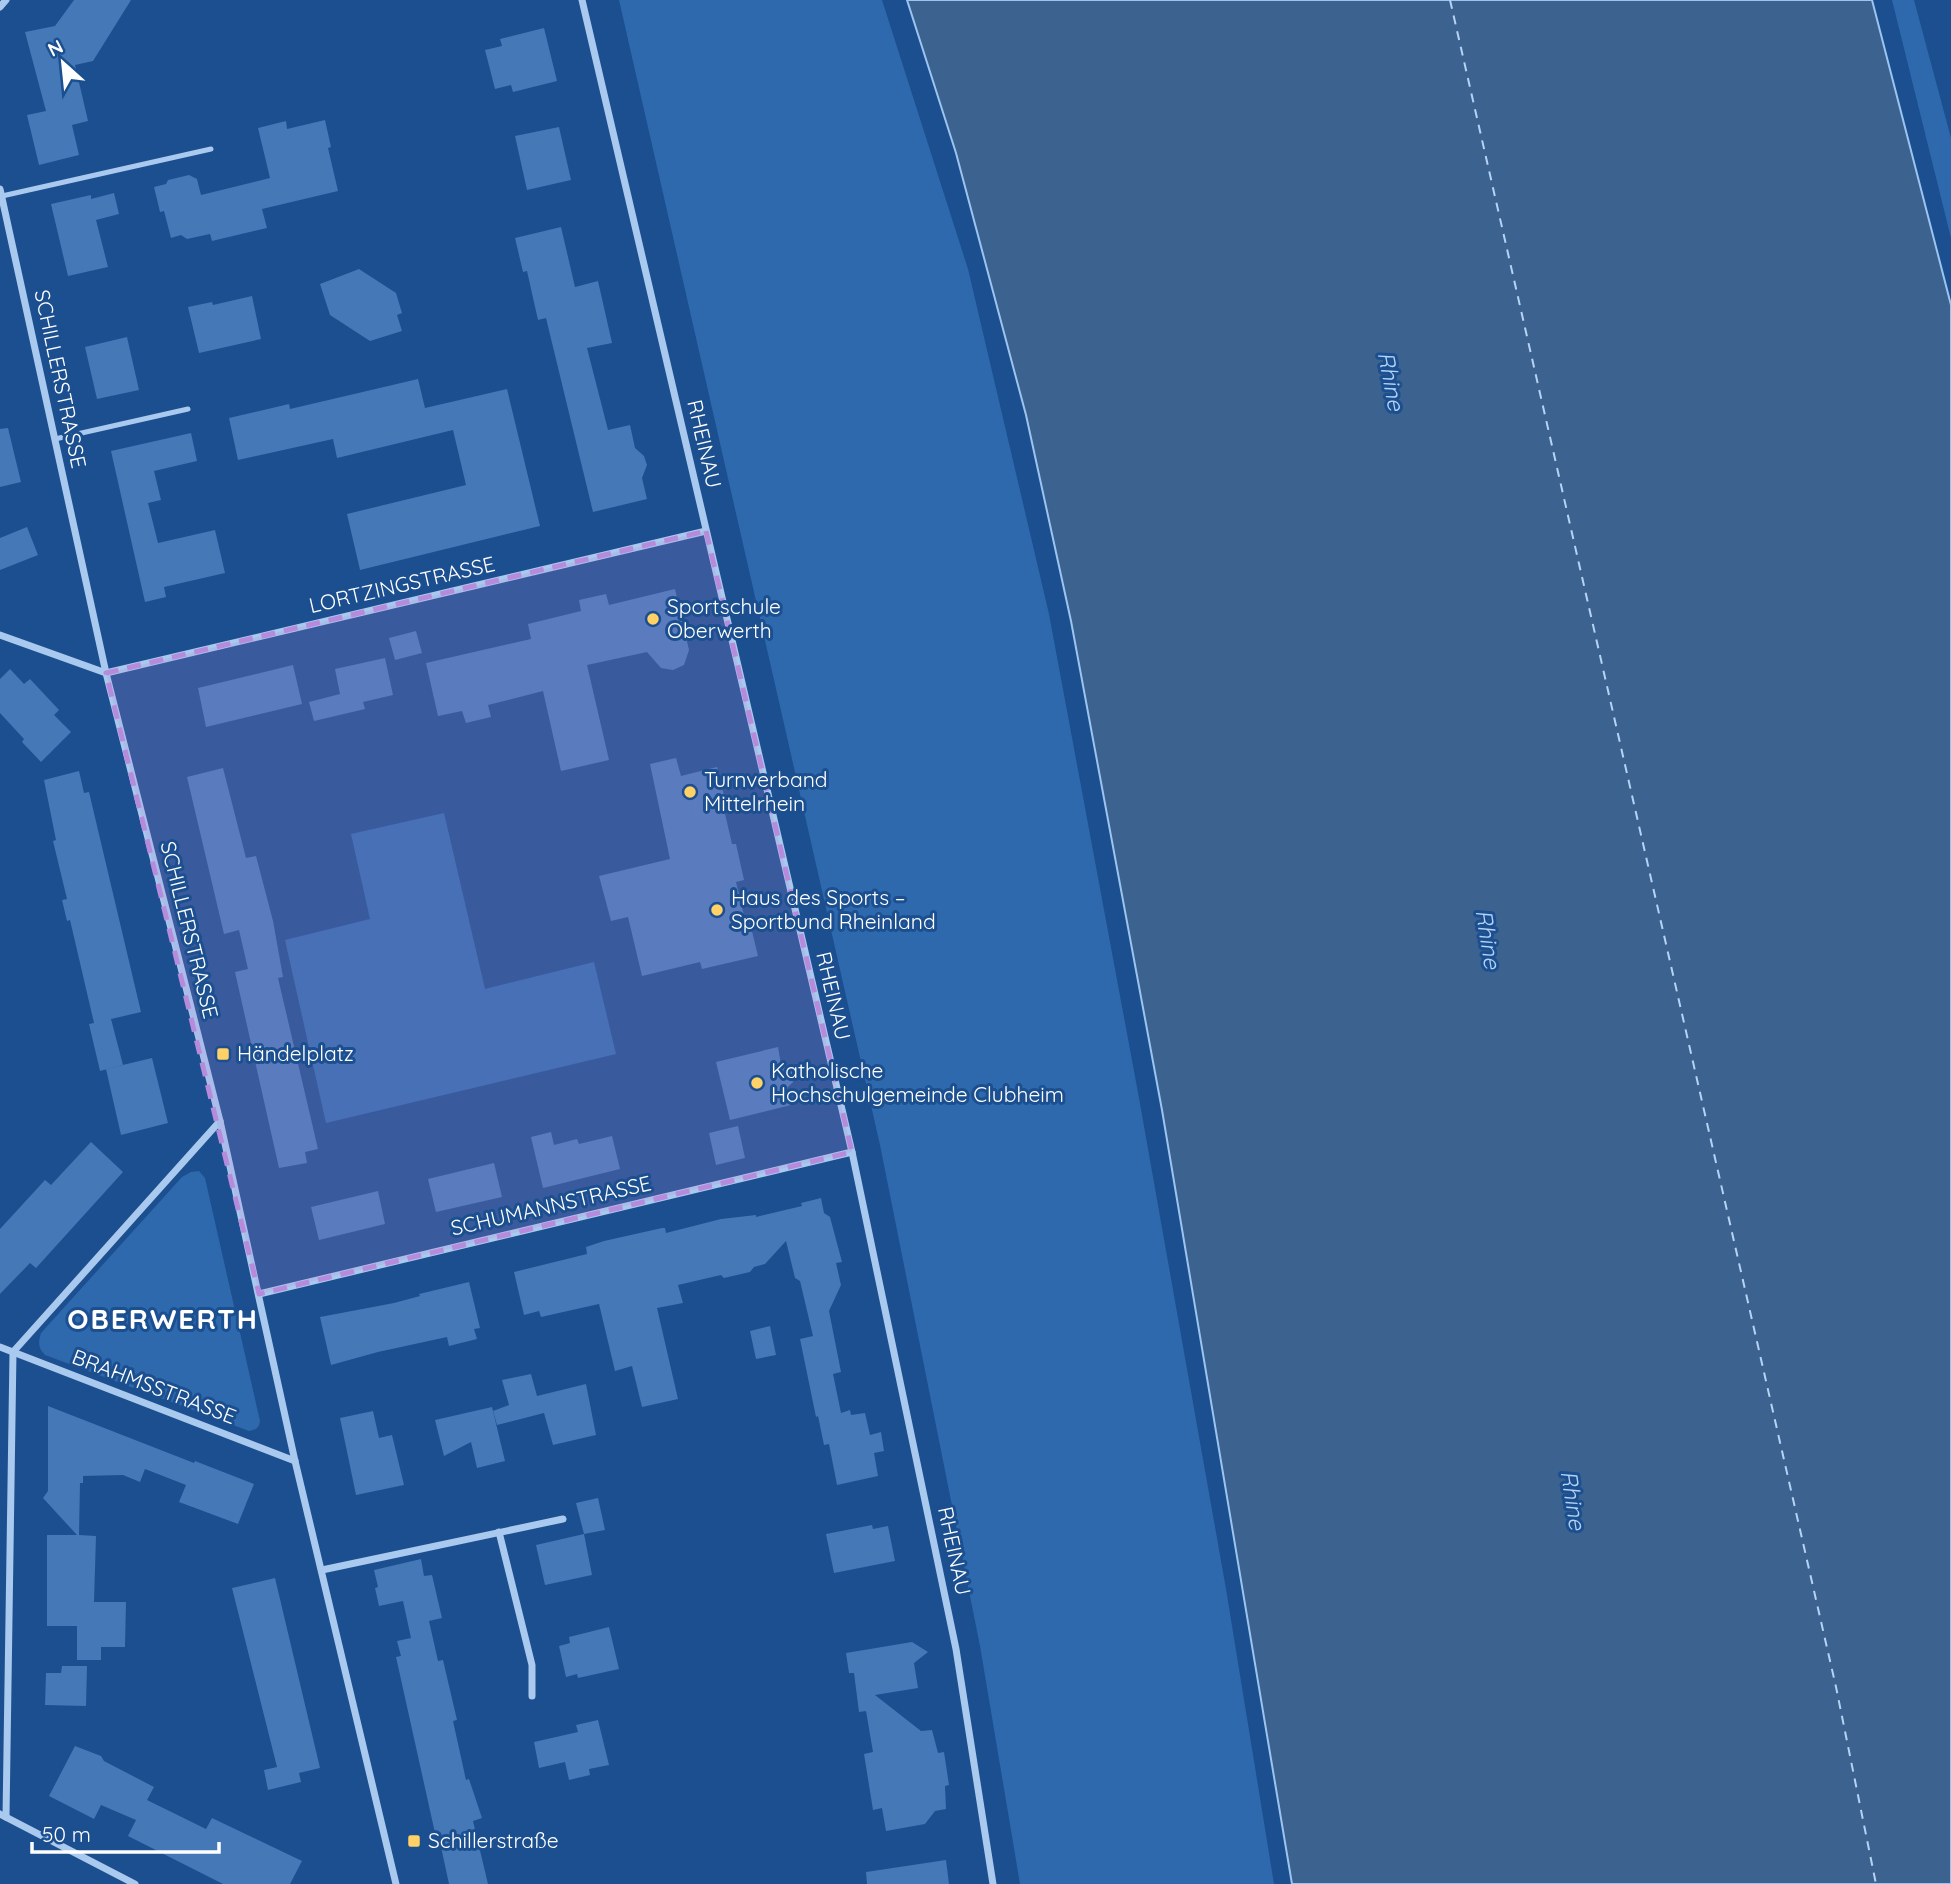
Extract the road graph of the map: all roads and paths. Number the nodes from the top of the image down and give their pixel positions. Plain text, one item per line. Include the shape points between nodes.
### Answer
1 (6, 0) edge
2 (582, 0) edge
3 (0, 7) edge
4 (211, 149) dead end
5 (1, 192) edge
6 (188, 409) dead end
7 (55, 439) junction
8 (706, 531) junction
9 (0, 635) edge
10 (106, 673) junction
11 (220, 1121) junction
12 (852, 1152) junction
13 (258, 1294) junction
14 (0, 1347) edge
15 (13, 1352) junction
16 (295, 1461) junction
17 (563, 1519) dead end
18 (499, 1532) junction
19 (321, 1570) junction
20 (532, 1696) dead end
21 (3, 1815) edge
22 (135, 1884) edge
23 (396, 1884) edge
24 (993, 1884) edge

1 - 3 street
2 - 8 street, RHEINAU
4 - 5 lane
5 - 7 street, SCHILLERSTRASSE
6 - 7 lane
7 - 10 street, SCHILLERSTRASSE
8 - 10 street, LORTZINGSTRASSE
8 - 12 street, RHEINAU
9 - 10 street
10 - 11 street, SCHILLERSTRASSE
11 - 13 street, SCHILLERSTRASSE
11 - 15 street
12 - 13 street, SCHUMANNSTRASSE
12 - 24 street, RHEINAU via 956,1649
13 - 16 street, SCHILLERSTRASSE
14 - 15 street, BRAHMSSTRASSE
15 - 16 street, BRAHMSSTRASSE
15 - 21 street
16 - 19 street, SCHILLERSTRASSE
17 - 18 street
18 - 19 street
18 - 20 street via 531,1665
19 - 23 street, SCHILLERSTRASSE
21 - 22 street

